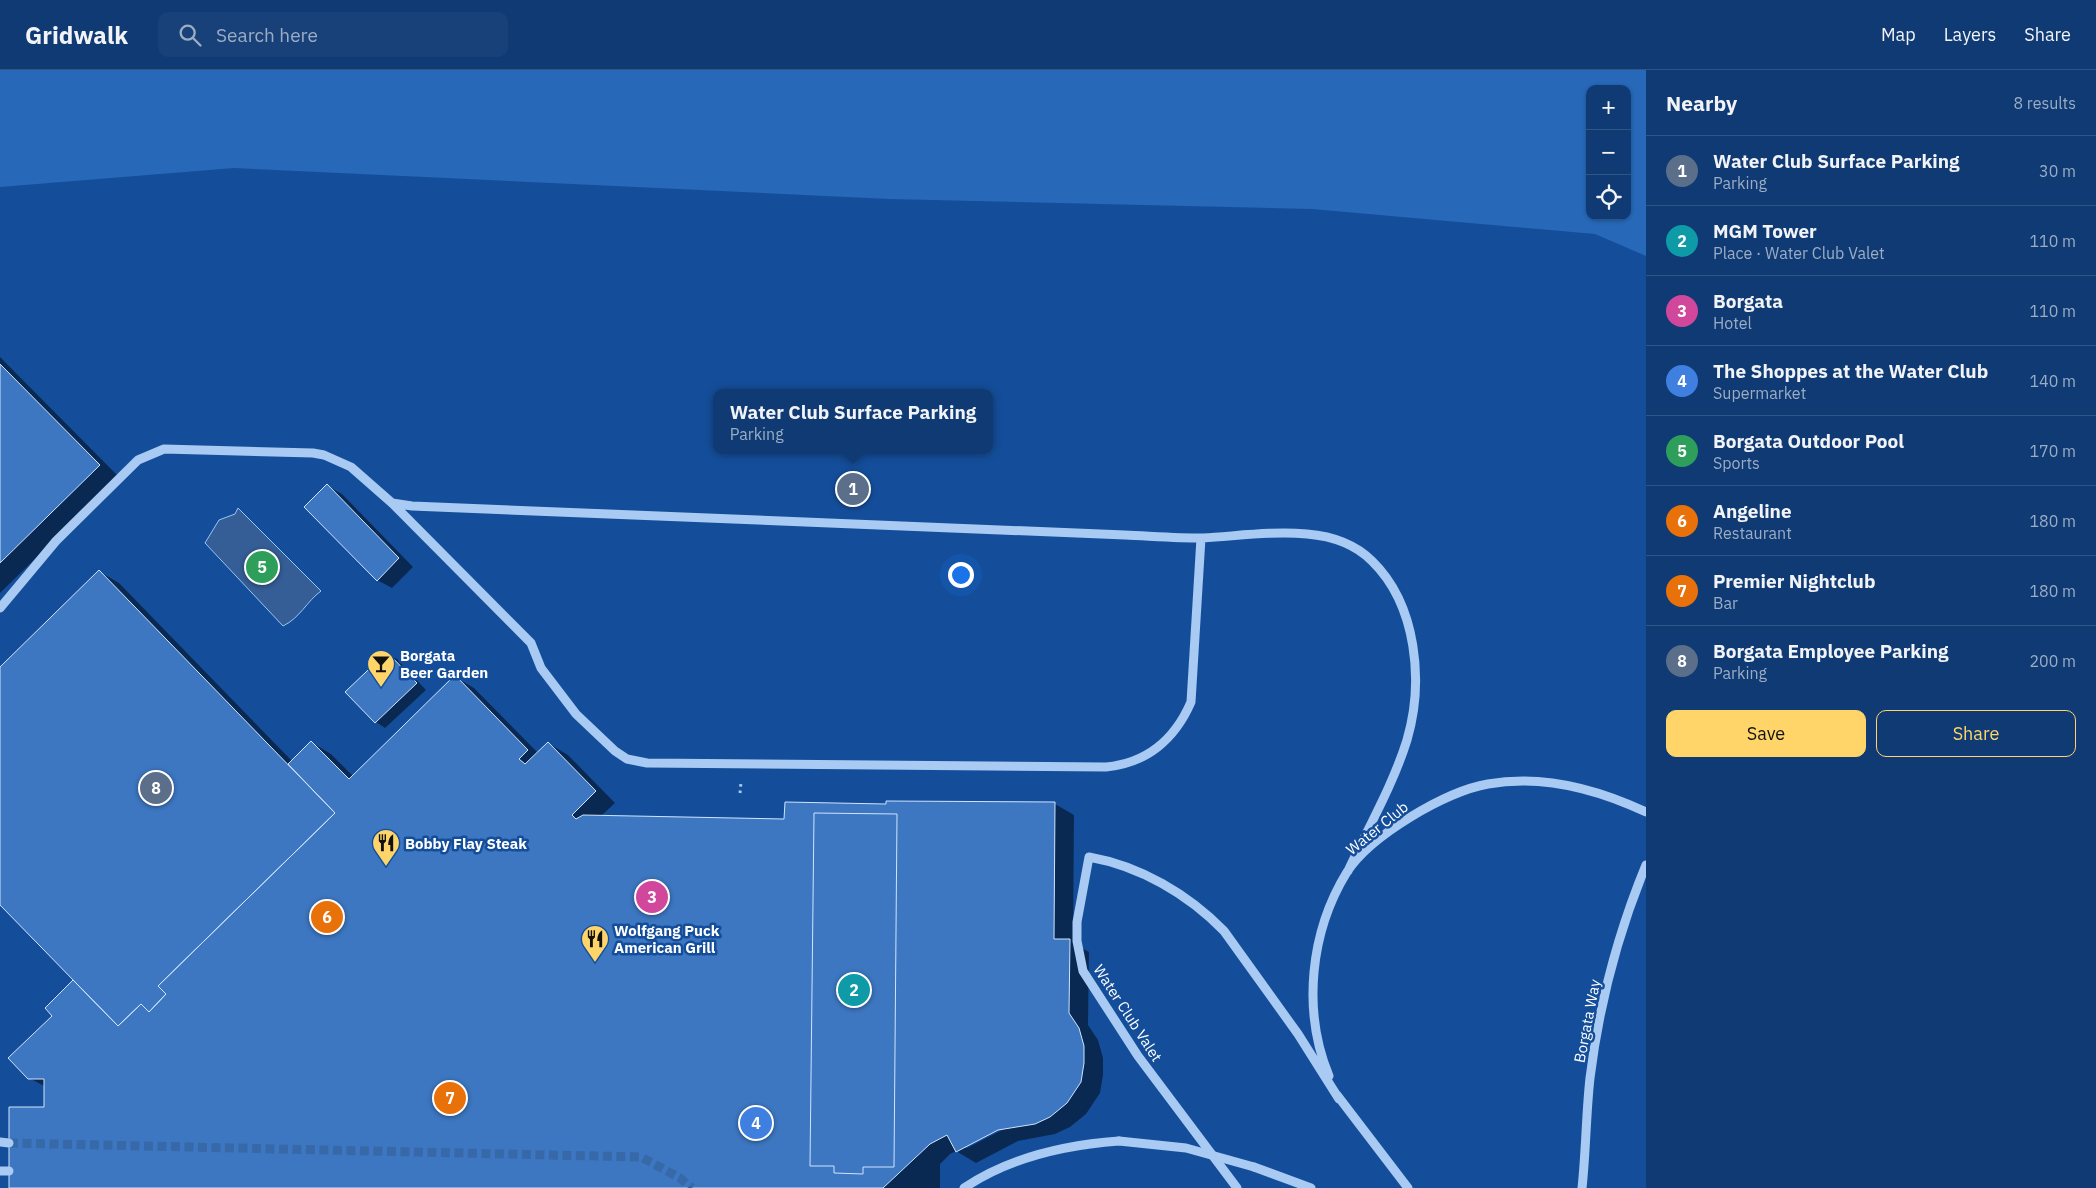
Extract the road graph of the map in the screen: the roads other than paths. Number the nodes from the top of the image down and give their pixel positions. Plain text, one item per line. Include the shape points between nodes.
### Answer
1 (392, 502) junction
2 (1200, 538) junction
3 (0, 608) edge
4 (1646, 812) edge
5 (1646, 865) edge
6 (1348, 871) junction
7 (1339, 1099) junction
8 (964, 1188) edge
9 (1237, 1188) edge
10 (1311, 1188) edge
11 (1408, 1188) edge
12 (1582, 1188) edge

1 - 2 street via 422,507
1 - 2 street via 531,643 541,668 576,714 615,751 628,759 647,763 1106,767 1141,759 1163,744 1182,722 1191,702
1 - 3 street via 351,467 324,455 271,450 164,449 138,460 56,541
2 - 6 street via 1295,533 1332,538 1352,546 1371,560 1397,596 1412,641 1415,690 1412,714 1397,764
4 - 6 street, Water Club via 1604,794 1560,783 1488,784 1421,810 1381,838
5 - 12 street, Borgata Way via 1615,952 1602,1007 1590,1080
6 - 7 street, Water Club via 1337,891 1320,939 1312,987 1320,1051
7 - 9 street, Water Club Valet via 1298,1034 1212,919 1148,875 1110,860 1089,857 1076,941 1084,971 1138,1056
7 - 11 street, Water Club
8 - 10 street, bridge via 1025,1158 1073,1146 1119,1141 1186,1148 1254,1167

